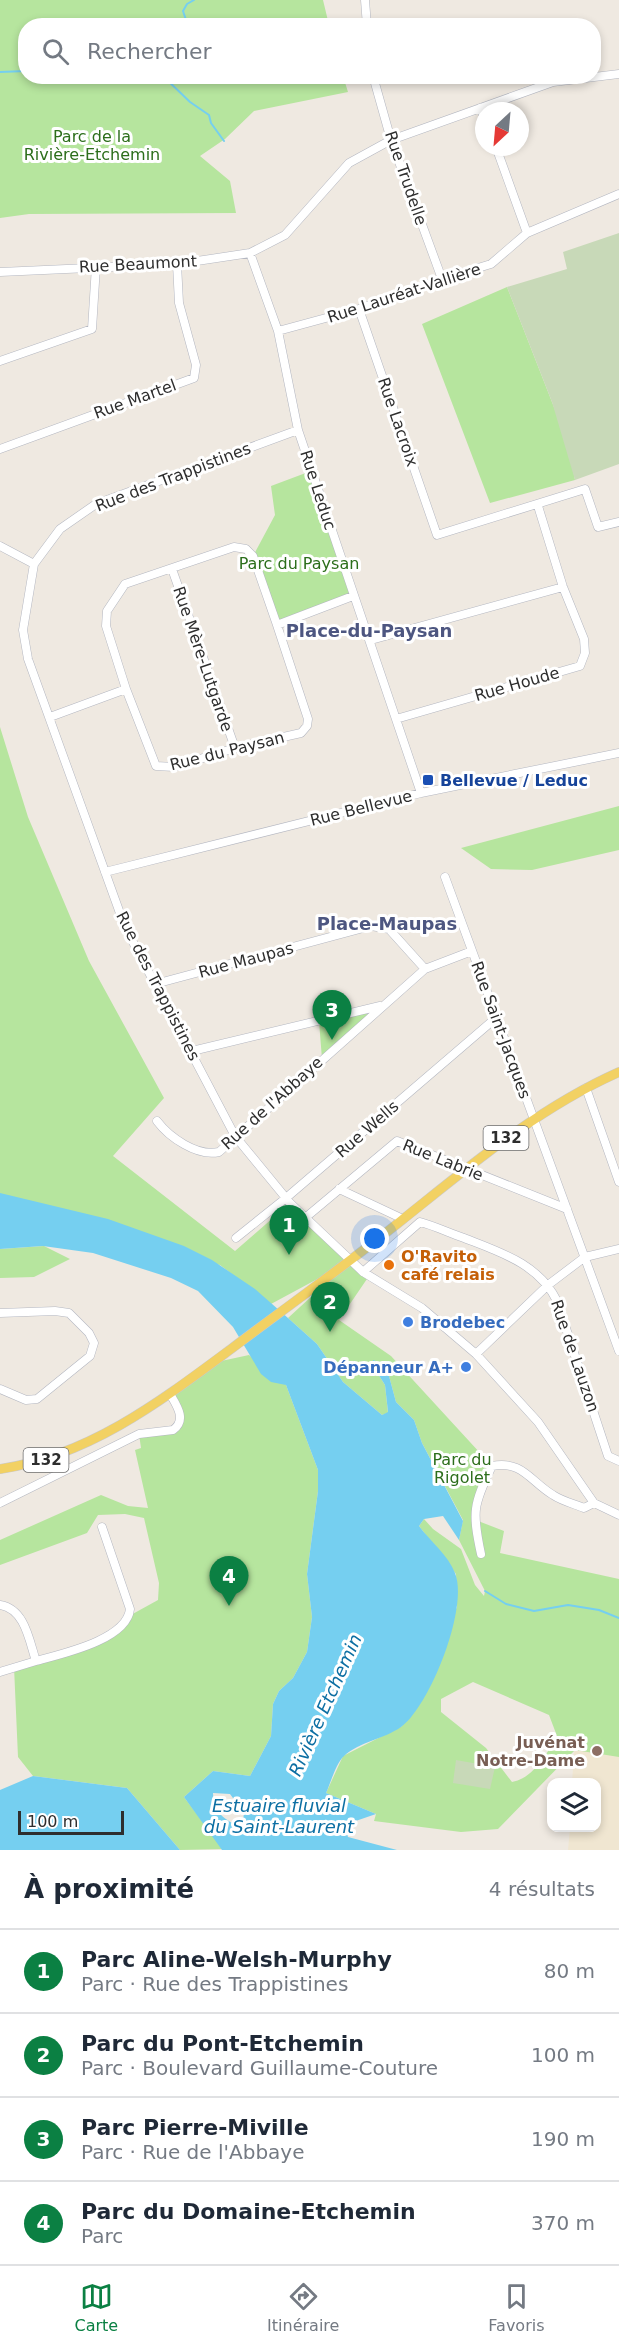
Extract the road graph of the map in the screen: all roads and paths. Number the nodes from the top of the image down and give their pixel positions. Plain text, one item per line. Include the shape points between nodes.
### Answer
1 (365, 0) edge
2 (366, 18) edge
3 (619, 74) edge
4 (601, 76) edge
5 (375, 84) edge
6 (547, 84) edge
7 (497, 102) edge
8 (475, 110) edge
9 (391, 140) junction
10 (499, 156) edge
11 (619, 194) edge
12 (527, 233) junction
13 (250, 253) junction
14 (177, 264) junction
15 (96, 266) junction
16 (0, 272) edge
17 (442, 279) junction
18 (359, 309) junction
19 (278, 331) junction
20 (0, 361) edge
21 (298, 430) junction
22 (0, 448) edge
23 (538, 506) junction
24 (619, 522) edge
25 (0, 546) edge
26 (34, 564) junction
27 (172, 569) junction
28 (563, 587) junction
29 (353, 596) junction
30 (277, 625) junction
31 (371, 640) junction
32 (126, 689) junction
33 (50, 717) junction
34 (396, 719) junction
35 (235, 748) junction
36 (619, 753) edge
37 (421, 793) junction
38 (105, 872) junction
39 (445, 877) dead end
40 (472, 951) junction
41 (425, 969) junction
42 (155, 984) junction
43 (382, 1006) junction
44 (497, 1017) junction
45 (192, 1051) junction
46 (619, 1072) edge
47 (586, 1088) junction
48 (534, 1119) junction
49 (157, 1120) dead end
50 (235, 1136) junction
51 (463, 1169) junction
52 (619, 1182) edge
53 (339, 1190) junction
54 (286, 1198) junction
55 (567, 1209) junction
56 (305, 1218) junction
57 (403, 1219) junction
58 (236, 1238) dead end
59 (619, 1249) edge
60 (585, 1257) junction
61 (352, 1260) junction
62 (363, 1272) junction
63 (548, 1285) junction
64 (0, 1313) edge
65 (619, 1352) edge
66 (476, 1354) junction
67 (0, 1389) edge
68 (170, 1394) junction
69 (619, 1461) edge
70 (0, 1469) edge
71 (0, 1503) edge
72 (594, 1503) junction
73 (619, 1515) edge
74 (102, 1527) dead end
75 (481, 1554) dead end
76 (0, 1605) edge
77 (36, 1660) junction
78 (0, 1672) edge

1 - 2 street
3 - 4 street, Rue Beaumont
5 - 9 street, Rue Trudelle
6 - 7 street, Rue Beaumont
8 - 9 street, Rue Beaumont
9 - 13 street, Rue Beaumont via 349,164 285,235
9 - 17 street, Rue Trudelle
10 - 12 street
11 - 12 street, Rue Lauréat-Vallière
12 - 17 street, Rue Lauréat-Vallière via 491,264
13 - 14 street, Rue Beaumont
13 - 19 street, Rue Leduc
14 - 15 street, Rue Beaumont
14 - 22 street, Rue Martel via 179,303 196,365 194,378
15 - 16 street, Rue Beaumont
15 - 20 street via 92,329
17 - 18 street, Rue Lauréat-Vallière
18 - 19 street, Rue Lauréat-Vallière
18 - 23 street, Rue Lacroix via 437,535
19 - 21 street, Rue Leduc
21 - 26 street, Rue des Trappistines via 96,504 60,529
21 - 29 street, Rue Leduc
23 - 24 street via 585,489 598,527
23 - 28 street, Rue Houde
25 - 26 street
26 - 33 street, Rue des Trappistines via 23,630 28,659
27 - 30 street, Rue du Paysan via 234,547 246,549 253,556
27 - 32 street, Rue du Paysan via 125,585 107,611 106,626
27 - 35 street, Rue Mère-Lutgarde
28 - 31 street
28 - 34 street, Rue Houde via 584,639 585,653 580,666
29 - 30 street
29 - 31 street, Rue Leduc
30 - 35 street, Rue du Paysan via 307,726 301,733
31 - 34 street, Rue Leduc
32 - 33 street
32 - 35 street, Rue du Paysan via 156,766 174,767
33 - 38 street, Rue des Trappistines
34 - 37 street, Rue Leduc
36 - 37 street, Rue Bellevue
37 - 38 street, Rue Bellevue
38 - 42 street, Rue des Trappistines via 125,927
39 - 40 street, Rue Saint-Jacques
40 - 41 street, Rue de l'Abbaye
40 - 44 street, Rue Saint-Jacques
41 - 42 street, Rue Maupas via 389,929 370,926
41 - 43 street, Rue de l'Abbaye
42 - 45 street, Rue des Trappistines
43 - 45 street
43 - 50 street, Rue de l'Abbaye
44 - 48 street, Rue Saint-Jacques
44 - 54 street, Rue Wells
45 - 50 street, Rue des Trappistines
46 - 47 main road, 132
47 - 48 main road, 132
47 - 52 street
48 - 51 main road, 132
48 - 55 street, Rue Saint-Jacques
49 - 50 street, Rue de l'Abbaye via 175,1139 210,1154 219,1152
50 - 54 street, Rue des Trappistines
51 - 53 street, Rue Labrie via 397,1141
51 - 55 street, Rue Labrie
51 - 57 main road, 132
53 - 56 street, Rue Labrie
53 - 57 street
54 - 56 street, Rue des Trappistines
54 - 58 street, Rue Wells
55 - 60 street, Rue Saint-Jacques
56 - 61 street, Rue des Trappistines
57 - 61 main road, 132
59 - 60 street
60 - 63 street
60 - 65 street, Rue Saint-Jacques
61 - 62 street, Rue des Trappistines
61 - 68 main road, 132
62 - 63 street, Rue de Lauzon via 420,1222 518,1260
62 - 66 street, Rue des Trappistines via 423,1308
63 - 66 street
63 - 69 street, Rue de Lauzon via 557,1300 608,1456
64 - 67 street via 69,1313 90,1333 94,1343 90,1356 37,1399 26,1400
66 - 72 street, Rue des Trappistines via 538,1422
68 - 70 main road, 132 via 131,1419 50,1459
68 - 71 street via 180,1415 173,1430 139,1434
72 - 73 street
72 - 75 street via 584,1508 569,1503 555,1497 521,1469 505,1464 492,1466 477,1496 473,1519
74 - 77 street via 129,1616 84,1648
76 - 77 street via 20,1616
77 - 78 street

